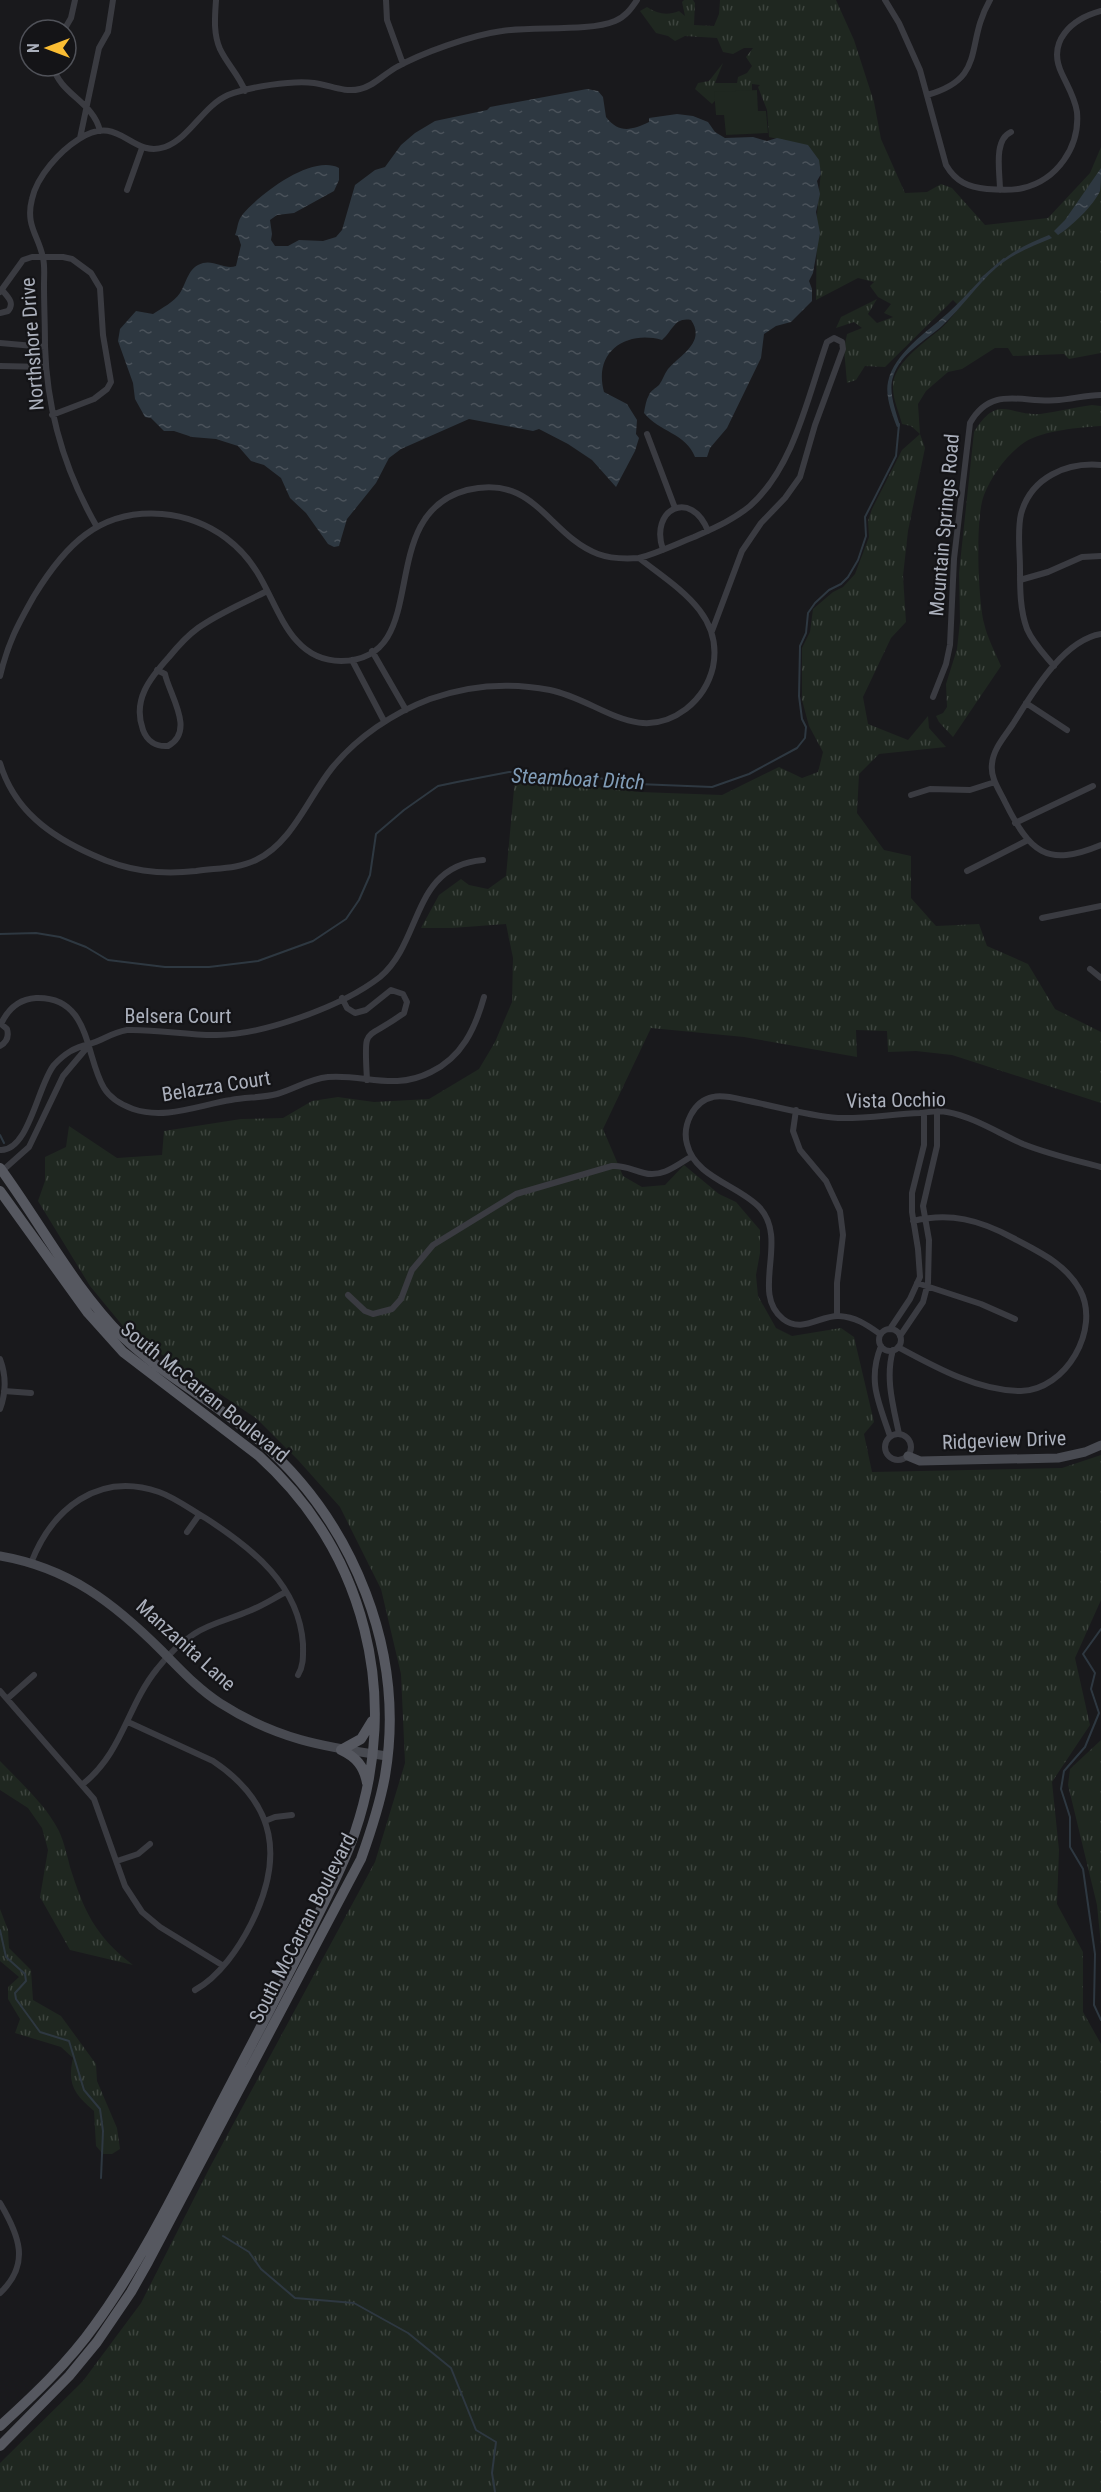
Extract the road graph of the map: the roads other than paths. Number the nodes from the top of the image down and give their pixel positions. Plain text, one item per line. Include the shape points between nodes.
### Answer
1 (75, 0) edge
2 (113, 0) edge
3 (216, 0) edge
4 (386, 0) edge
5 (637, 0) edge
6 (885, 0) edge
7 (990, 0) edge
8 (1101, 10) edge
9 (71, 18) edge
10 (403, 64) junction
11 (57, 78) edge
12 (245, 91) junction
13 (927, 95) junction
14 (87, 108) junction
15 (100, 131) junction
16 (1011, 132) dead end
17 (80, 138) junction
18 (142, 147) junction
19 (127, 190) dead end
20 (1000, 190) junction
21 (43, 257) junction
22 (1, 291) edge
23 (0, 313) edge
24 (0, 343) edge
25 (45, 347) junction
26 (0, 366) edge
27 (46, 367) junction
28 (1101, 395) edge
29 (52, 415) junction
30 (647, 434) dead end
31 (1101, 465) edge
32 (675, 508) junction
33 (97, 527) junction
34 (708, 531) junction
35 (663, 550) junction
36 (1101, 556) edge
37 (639, 558) junction
38 (1020, 580) junction
39 (267, 591) junction
40 (712, 632) junction
41 (1101, 634) edge
42 (372, 651) junction
43 (352, 660) junction
44 (1054, 666) junction
45 (157, 670) junction
46 (0, 676) edge
47 (933, 697) dead end
48 (1026, 703) junction
49 (406, 710) junction
50 (384, 721) junction
51 (1067, 730) dead end
52 (0, 763) edge
53 (995, 782) junction
54 (1093, 786) dead end
55 (911, 795) dead end
56 (1015, 823) junction
57 (1026, 841) junction
58 (1101, 845) edge
59 (483, 860) dead end
60 (968, 871) dead end
61 (1101, 906) edge
62 (1042, 918) dead end
63 (1090, 969) dead end
64 (1101, 978) edge
65 (484, 997) dead end
66 (342, 998) junction
67 (1, 1023) edge
68 (90, 1044) junction
69 (0, 1046) edge
70 (367, 1080) junction
71 (796, 1110) junction
72 (937, 1112) junction
73 (924, 1113) junction
74 (0, 1150) edge
75 (692, 1156) junction
76 (1101, 1167) edge
77 (1, 1170) edge
78 (0, 1191) edge
79 (925, 1218) junction
80 (913, 1221) junction
81 (917, 1283) junction
82 (927, 1287) junction
83 (348, 1295) dead end
84 (837, 1316) junction
85 (1015, 1319) dead end
86 (890, 1329) junction
87 (880, 1334) junction
88 (900, 1336) junction
89 (881, 1346) junction
90 (896, 1348) junction
91 (0, 1359) edge
92 (4, 1391) junction
93 (31, 1393) dead end
94 (893, 1401) junction
95 (879, 1406) junction
96 (0, 1409) edge
97 (899, 1434) junction
98 (890, 1436) junction
99 (1101, 1445) edge
100 (908, 1456) junction
101 (199, 1515) junction
102 (187, 1532) dead end
103 (0, 1556) edge
104 (31, 1563) junction
105 (286, 1592) junction
106 (168, 1656) junction
107 (34, 1675) dead end
108 (298, 1675) dead end
109 (0, 1691) edge
110 (8, 1699) junction
111 (374, 1715) junction
112 (128, 1722) junction
113 (341, 1750) junction
114 (372, 1754) junction
115 (387, 1756) junction
116 (82, 1784) junction
117 (367, 1787) junction
118 (292, 1815) dead end
119 (265, 1821) junction
120 (150, 1844) dead end
121 (117, 1862) junction
122 (222, 1965) junction
123 (195, 1990) dead end
124 (0, 2203) edge
125 (0, 2293) edge
126 (0, 2426) edge
127 (0, 2446) edge

1 - 9 street
2 - 14 street
3 - 12 street via 219,47
4 - 10 street via 387,21
5 - 10 street via 624,16 607,24 499,31
6 - 13 street via 910,47
7 - 13 street via 979,23 965,74 953,86
8 - 20 street via 1075,21 1059,46 1059,67 1077,111 1069,153 1045,179 1025,188
10 - 12 street via 359,90 304,82
11 - 14 street
12 - 18 street via 214,104 167,147
13 - 20 street via 951,173 968,187
14 - 15 street
14 - 17 street
15 - 17 street
15 - 18 street via 115,132
16 - 20 street via 1005,134 1000,144
17 - 21 street, Northshore Drive via 55,161 32,198 30,219
18 - 19 street
21 - 22 street via 23,260
21 - 25 street, Northshore Drive
21 - 29 street via 72,259 96,280 102,296 104,342 112,376 107,389 94,399
22 - 23 street via 11,300 11,306
24 - 25 street
25 - 27 street, Northshore Drive
26 - 27 street
27 - 29 street, Northshore Drive
28 - 47 street, Mountain Springs Road via 1052,401 1004,398 986,404 974,415 954,559 950,645
29 - 33 street, Northshore Drive via 72,480
30 - 32 street
31 - 38 street via 1081,464 1058,471 1030,496 1020,521
32 - 34 street via 695,510
32 - 35 street via 662,521 659,535
33 - 39 street via 141,514 170,515 200,523 239,550
33 - 46 street via 74,543 52,567 12,634
34 - 35 street
34 - 40 street via 743,511 772,482 798,432 827,342 838,339 843,349 800,477 742,551
35 - 37 street
36 - 38 street via 1082,556
37 - 40 street via 692,600
37 - 42 street via 611,558 587,549 516,493 490,488 465,491 443,501 420,525 411,547 394,625
38 - 44 street via 1027,629
39 - 43 street via 285,627 300,645 320,657
39 - 45 street via 197,628
40 - 49 street via 714,655 706,686 689,706 656,723 628,722 553,691 509,685 468,688
41 - 44 street via 1078,644
42 - 43 street
42 - 49 street
43 - 50 street
44 - 48 street
45 - 45 street via 144,688 140,718 150,741 168,746 178,735 179,713 165,674
48 - 51 street
48 - 53 street via 996,749 992,764
49 - 50 street
50 - 52 street via 339,760 284,838 266,854 244,864 185,872 125,868 65,843 27,812
53 - 55 street via 970,790 930,789
53 - 56 street
54 - 56 street
56 - 57 street
57 - 58 street via 1043,852 1064,856
57 - 60 street
59 - 66 street, Belsera Court via 461,864 442,876 422,902 391,966
61 - 62 street
63 - 64 street
65 - 70 street, Belazza Court via 465,1044 447,1062 409,1080
66 - 68 street, Belsera Court via 305,1018 227,1035 127,1030
66 - 70 street via 346,1008 355,1013 366,1011 391,990 403,994 407,1002 405,1013 371,1032 366,1039
67 - 68 street, Belazza Court via 15,1005 44,999 69,1009
67 - 69 street via 8,1036
68 - 70 street, Belazza Court via 99,1079 108,1094 145,1112 169,1113 271,1095 319,1078
68 - 74 street, Belsera Court via 66,1053 52,1067 18,1141 12,1148
68 - 77 street, Belsera Court via 63,1076 29,1147
71 - 73 street, Vista Occhio via 838,1118
71 - 75 street, Vista Occhio via 713,1097 691,1114 686,1126 686,1143
71 - 84 street via 793,1131 800,1150 826,1181 840,1211 843,1235
72 - 73 street, Vista Occhio
72 - 76 street, Vista Occhio via 972,1120 1051,1154
72 - 79 street via 937,1146 923,1206
73 - 80 street via 924,1145 912,1193
75 - 83 street via 658,1174 614,1166 516,1194 433,1245 412,1270 401,1299 392,1309 373,1314
75 - 84 street via 706,1172 761,1209 769,1222 772,1242 768,1293 773,1308 784,1320 796,1325
77 - 115 main road, South McCarran Boulevard via 105,1318 142,1355 262,1443 297,1476 330,1520 357,1570 378,1632 389,1713
78 - 111 main road, South McCarran Boulevard via 88,1313 123,1352 259,1456 315,1516 343,1565 358,1605 371,1659
79 - 80 street
79 - 82 street via 930,1263
79 - 90 street via 964,1218 992,1227 1058,1263 1082,1293 1086,1315 1083,1341 1073,1362 1059,1376 1038,1388 1022,1391 958,1377
80 - 81 street via 920,1277
81 - 82 street
81 - 86 street
82 - 85 street
82 - 88 street via 923,1302
84 - 87 street via 861,1320
86 - 87 street
86 - 88 street
87 - 89 street
88 - 90 street
89 - 90 street via 888,1350
89 - 95 street via 873,1378
90 - 94 street via 889,1369
91 - 92 street
92 - 93 street
92 - 96 street
94 - 95 street
94 - 97 street
95 - 98 street
97 - 98 street
97 - 100 street via 909,1440
98 - 100 street via 884,1445 888,1457 901,1461
99 - 100 street, Ridgeview Drive via 1076,1455 1048,1459 920,1461
101 - 102 street
101 - 104 street via 177,1500 149,1489 126,1487 96,1492 59,1514 45,1532
101 - 105 street via 255,1553
103 - 104 street, Manzanita Lane
104 - 106 street, Manzanita Lane via 68,1577 108,1601
105 - 106 street via 195,1633
105 - 108 street via 301,1627 303,1662
106 - 112 street via 147,1682
106 - 113 street, Manzanita Lane via 202,1690 227,1707 290,1737
107 - 110 street
109 - 110 street
110 - 116 street
111 - 113 main road via 365,1734
111 - 114 main road, South McCarran Boulevard
112 - 116 street via 104,1764
112 - 119 street via 226,1770 253,1797
113 - 114 street, Manzanita Lane
113 - 117 main road via 360,1764
114 - 115 street, Manzanita Lane
114 - 117 main road, South McCarran Boulevard
115 - 127 main road, South McCarran Boulevard via 379,1804 361,1858 148,2262 96,2343 53,2394
116 - 121 street via 94,1799
117 - 126 main road, South McCarran Boulevard via 350,1846 320,1912 131,2271 95,2326 58,2371
118 - 119 street
119 - 122 street via 272,1857 266,1892 238,1948
120 - 121 street via 138,1854
121 - 122 street via 125,1886 142,1912
122 - 123 street
124 - 125 street via 16,2238 19,2262 15,2276

